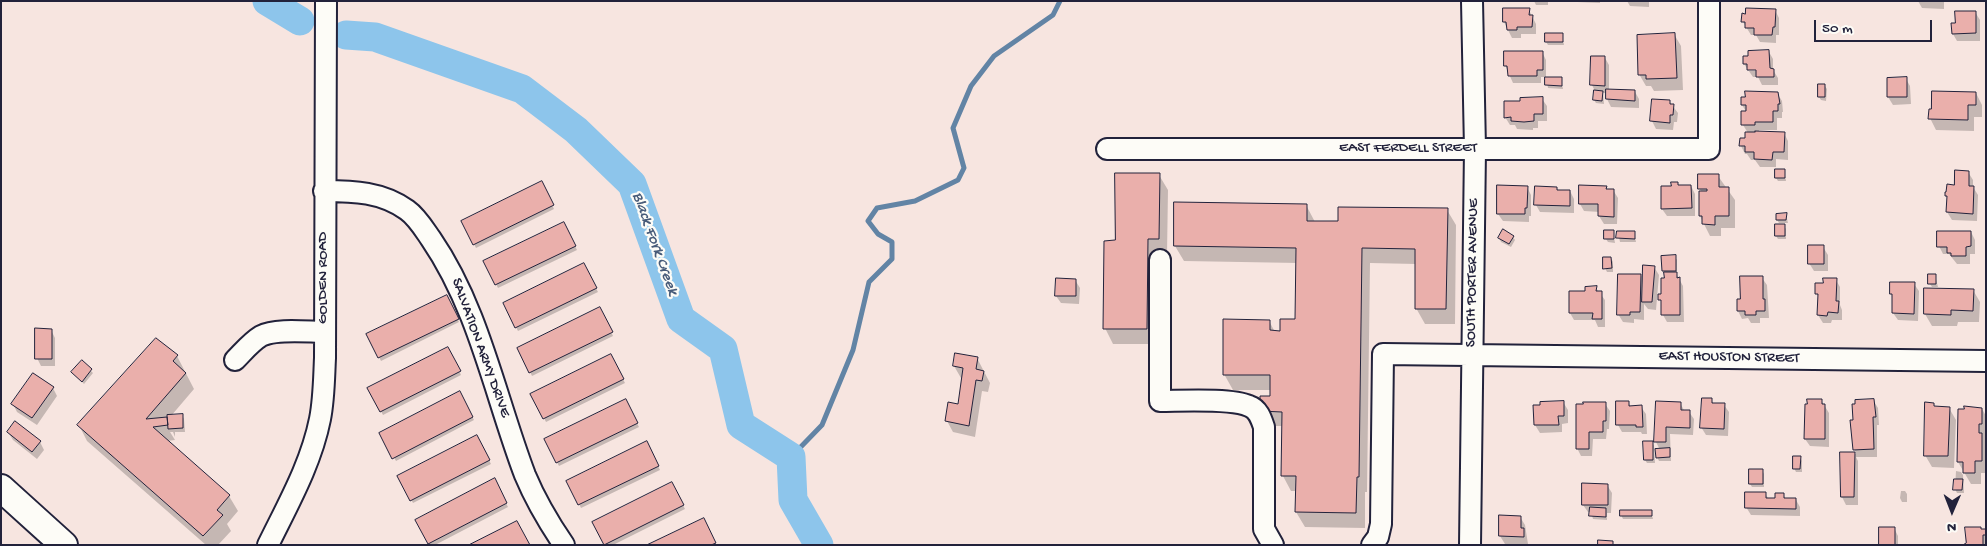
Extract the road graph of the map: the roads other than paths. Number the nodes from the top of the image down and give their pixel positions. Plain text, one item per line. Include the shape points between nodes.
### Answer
1 (326, 1) edge
2 (1472, 1) edge
3 (1709, 1) edge
4 (1108, 149) dead end
5 (1474, 149) junction
6 (324, 190) junction
7 (1160, 260) dead end
8 (325, 332) junction
9 (1471, 354) junction
10 (235, 360) dead end
11 (1986, 360) edge
12 (1, 488) edge
13 (64, 545) edge
14 (268, 545) edge
15 (564, 545) edge
16 (1274, 545) edge
17 (1372, 545) edge
18 (1470, 545) edge

1 - 6 street, GOLDEN ROAD
2 - 5 street, SOUTH PORTER AVENUE
3 - 5 street, EAST FERDELL STREET via 1708,149
4 - 5 street, EAST FERDELL STREET
5 - 9 street, SOUTH PORTER AVENUE
6 - 8 street, GOLDEN ROAD
6 - 15 street, SALVATION ARMY DRIVE via 365,192 399,205 417,220 442,255 472,321 526,476
7 - 16 street via 1160,401 1234,402 1258,412 1264,427 1264,529
8 - 10 street via 266,334
8 - 14 street, GOLDEN ROAD via 323,395 316,434 305,468
9 - 11 street, EAST HOUSTON STREET
9 - 17 street, EAST HOUSTON STREET via 1383,354 1381,524
9 - 18 street, SOUTH PORTER AVENUE
12 - 13 main road

